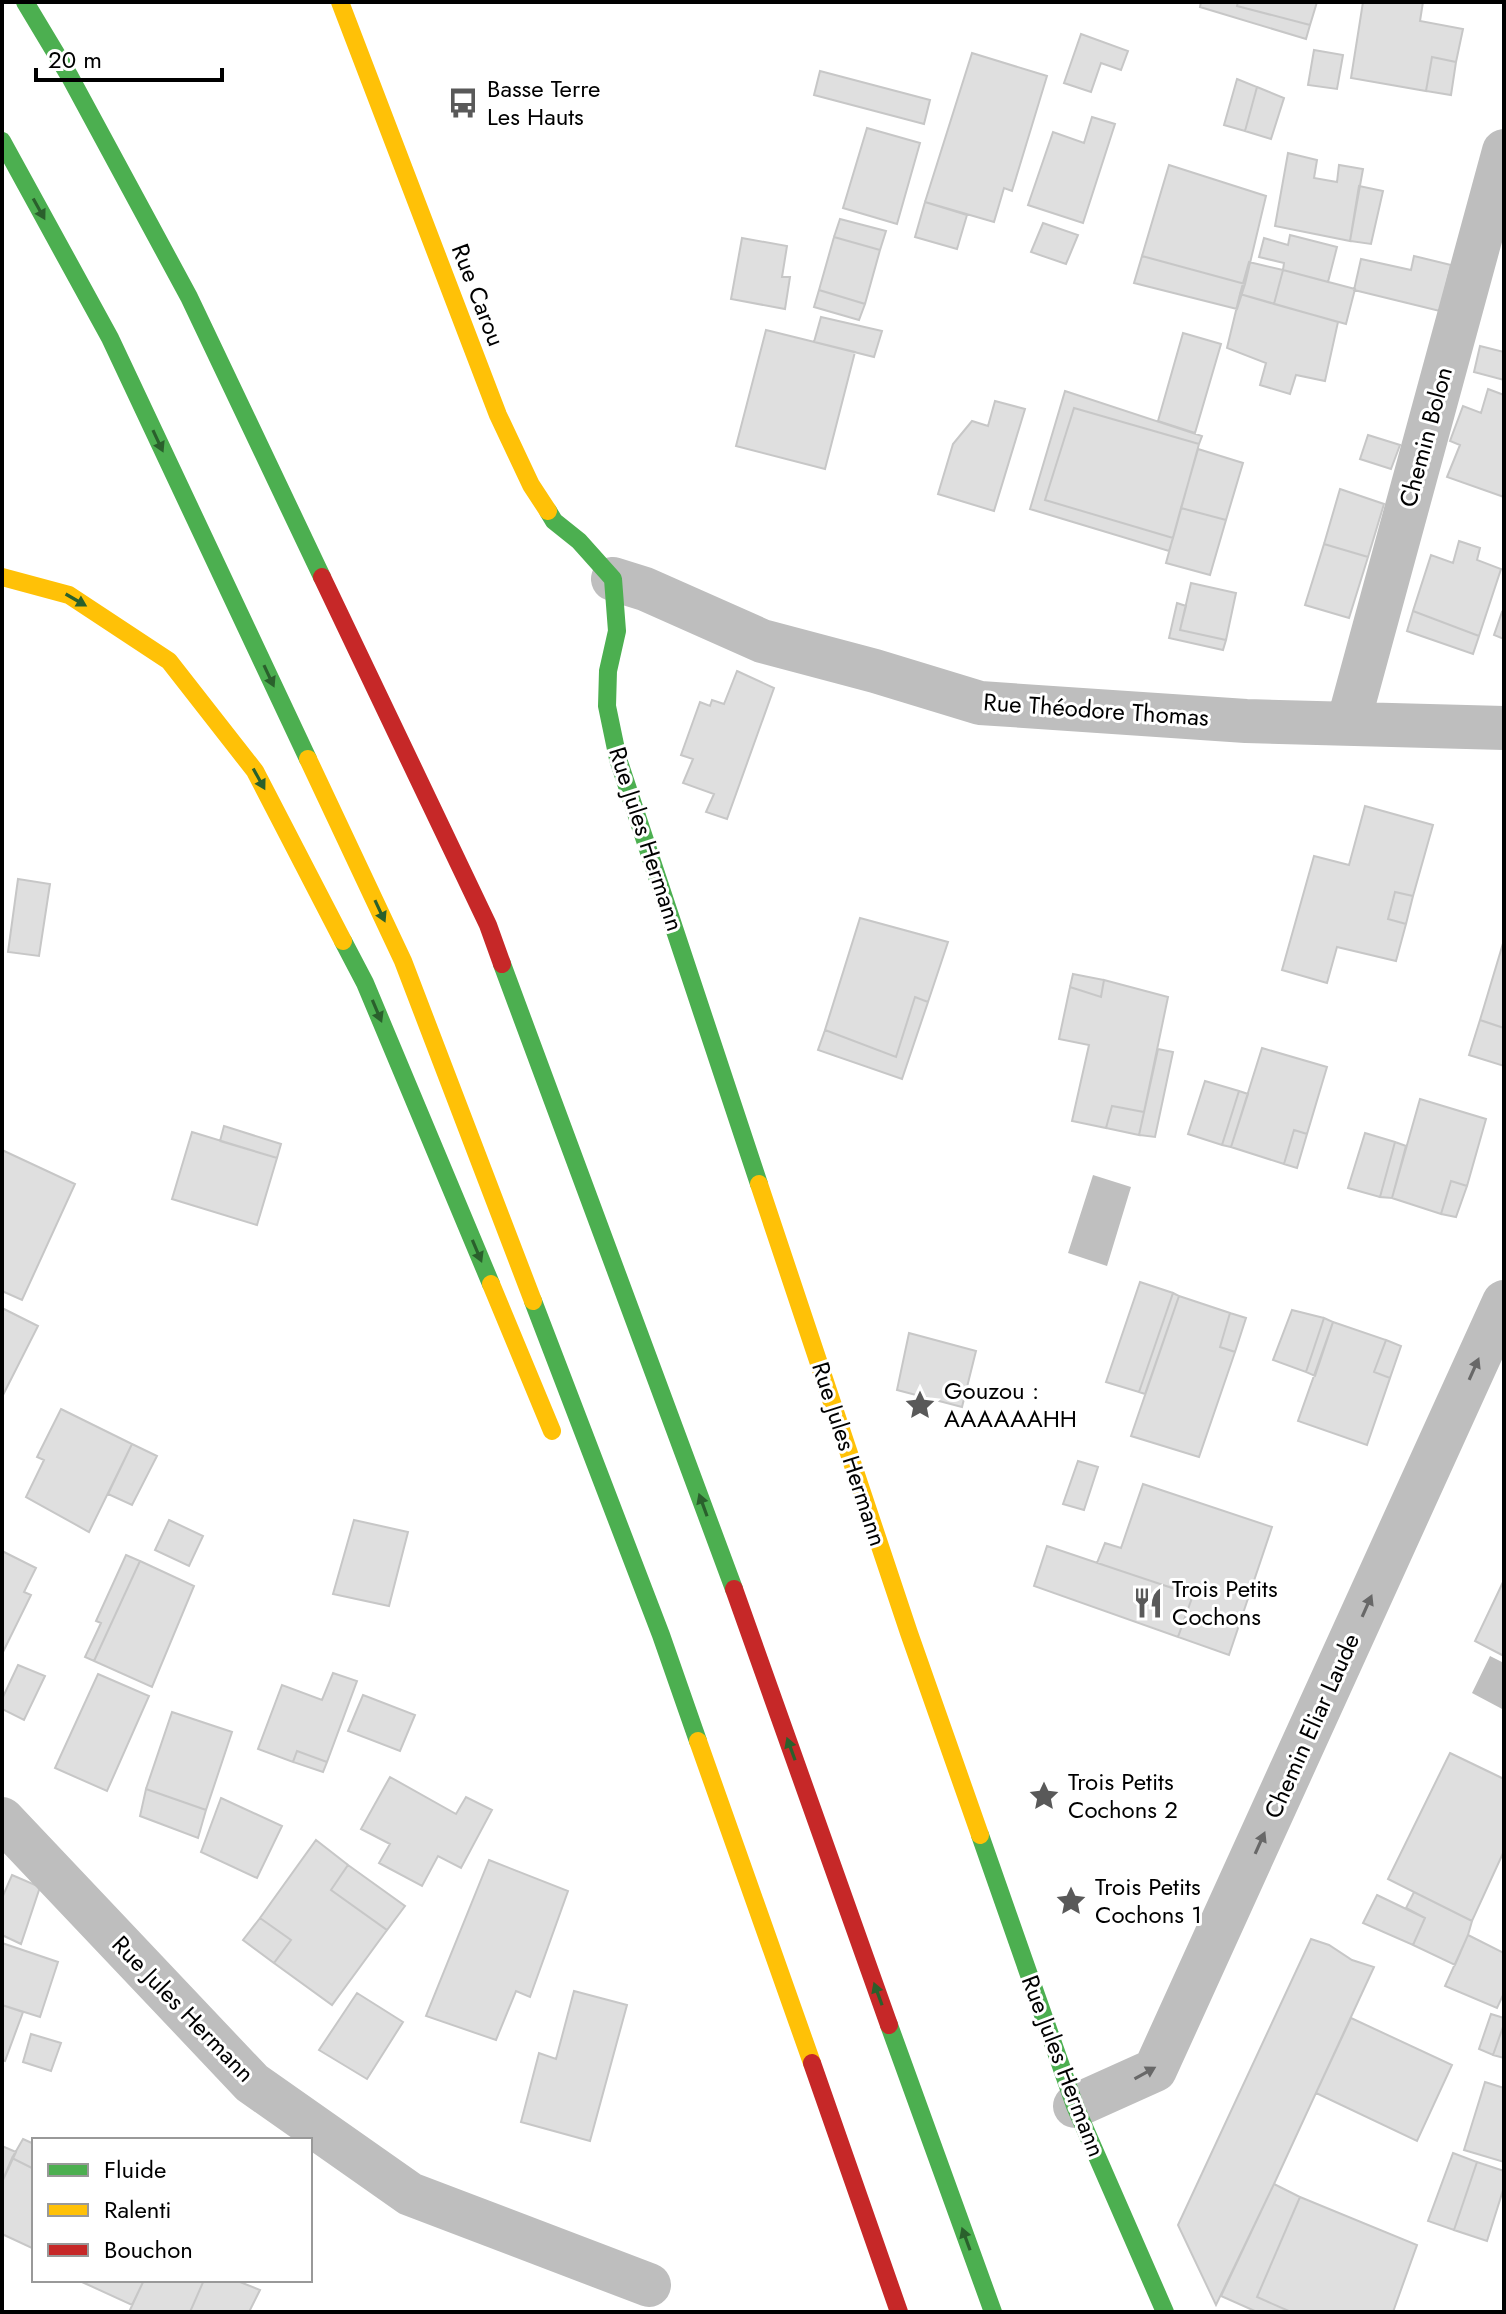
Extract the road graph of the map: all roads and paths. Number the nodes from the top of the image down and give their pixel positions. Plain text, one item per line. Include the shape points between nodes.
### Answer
1 (25, 2) edge
2 (33, 2) edge
3 (340, 2) edge
4 (70, 77) junction
5 (2, 141) edge
6 (1504, 151) edge
7 (2, 577) edge
8 (613, 579) junction
9 (1348, 724) junction
10 (1504, 728) edge
11 (1504, 1302) edge
12 (558, 1446) dead end
13 (688, 1768) dead end
14 (2, 1819) edge
15 (1075, 2106) junction
16 (853, 2180) junction
17 (649, 2285) dead end
18 (899, 2312) edge
19 (993, 2312) edge
20 (1165, 2312) edge

1 - 4 main road
2 - 4 main road
3 - 8 main road, Rue Carou via 498,415 531,485 554,521
19 -> 4 main road via 740,1605 488,925 189,297
5 -> 16 main road via 110,338 403,961 661,1635
6 - 9 street, Chemin Bolon
7 -> 12 main road via 69,595 169,661 255,771 365,983
8 - 9 street, Rue Théodore Thomas via 762,641 980,703
8 - 15 main road, Rue Jules Hermann via 617,631 607,706 618,759 909,1633
9 - 10 street, Rue Théodore Thomas
15 -> 11 street, Chemin Eliar Laude via 1155,2070
13 - 16 main road
14 - 17 street, Rue Jules Hermann via 252,2083 410,2194
15 - 20 main road, Rue Jules Hermann
16 - 18 main road

